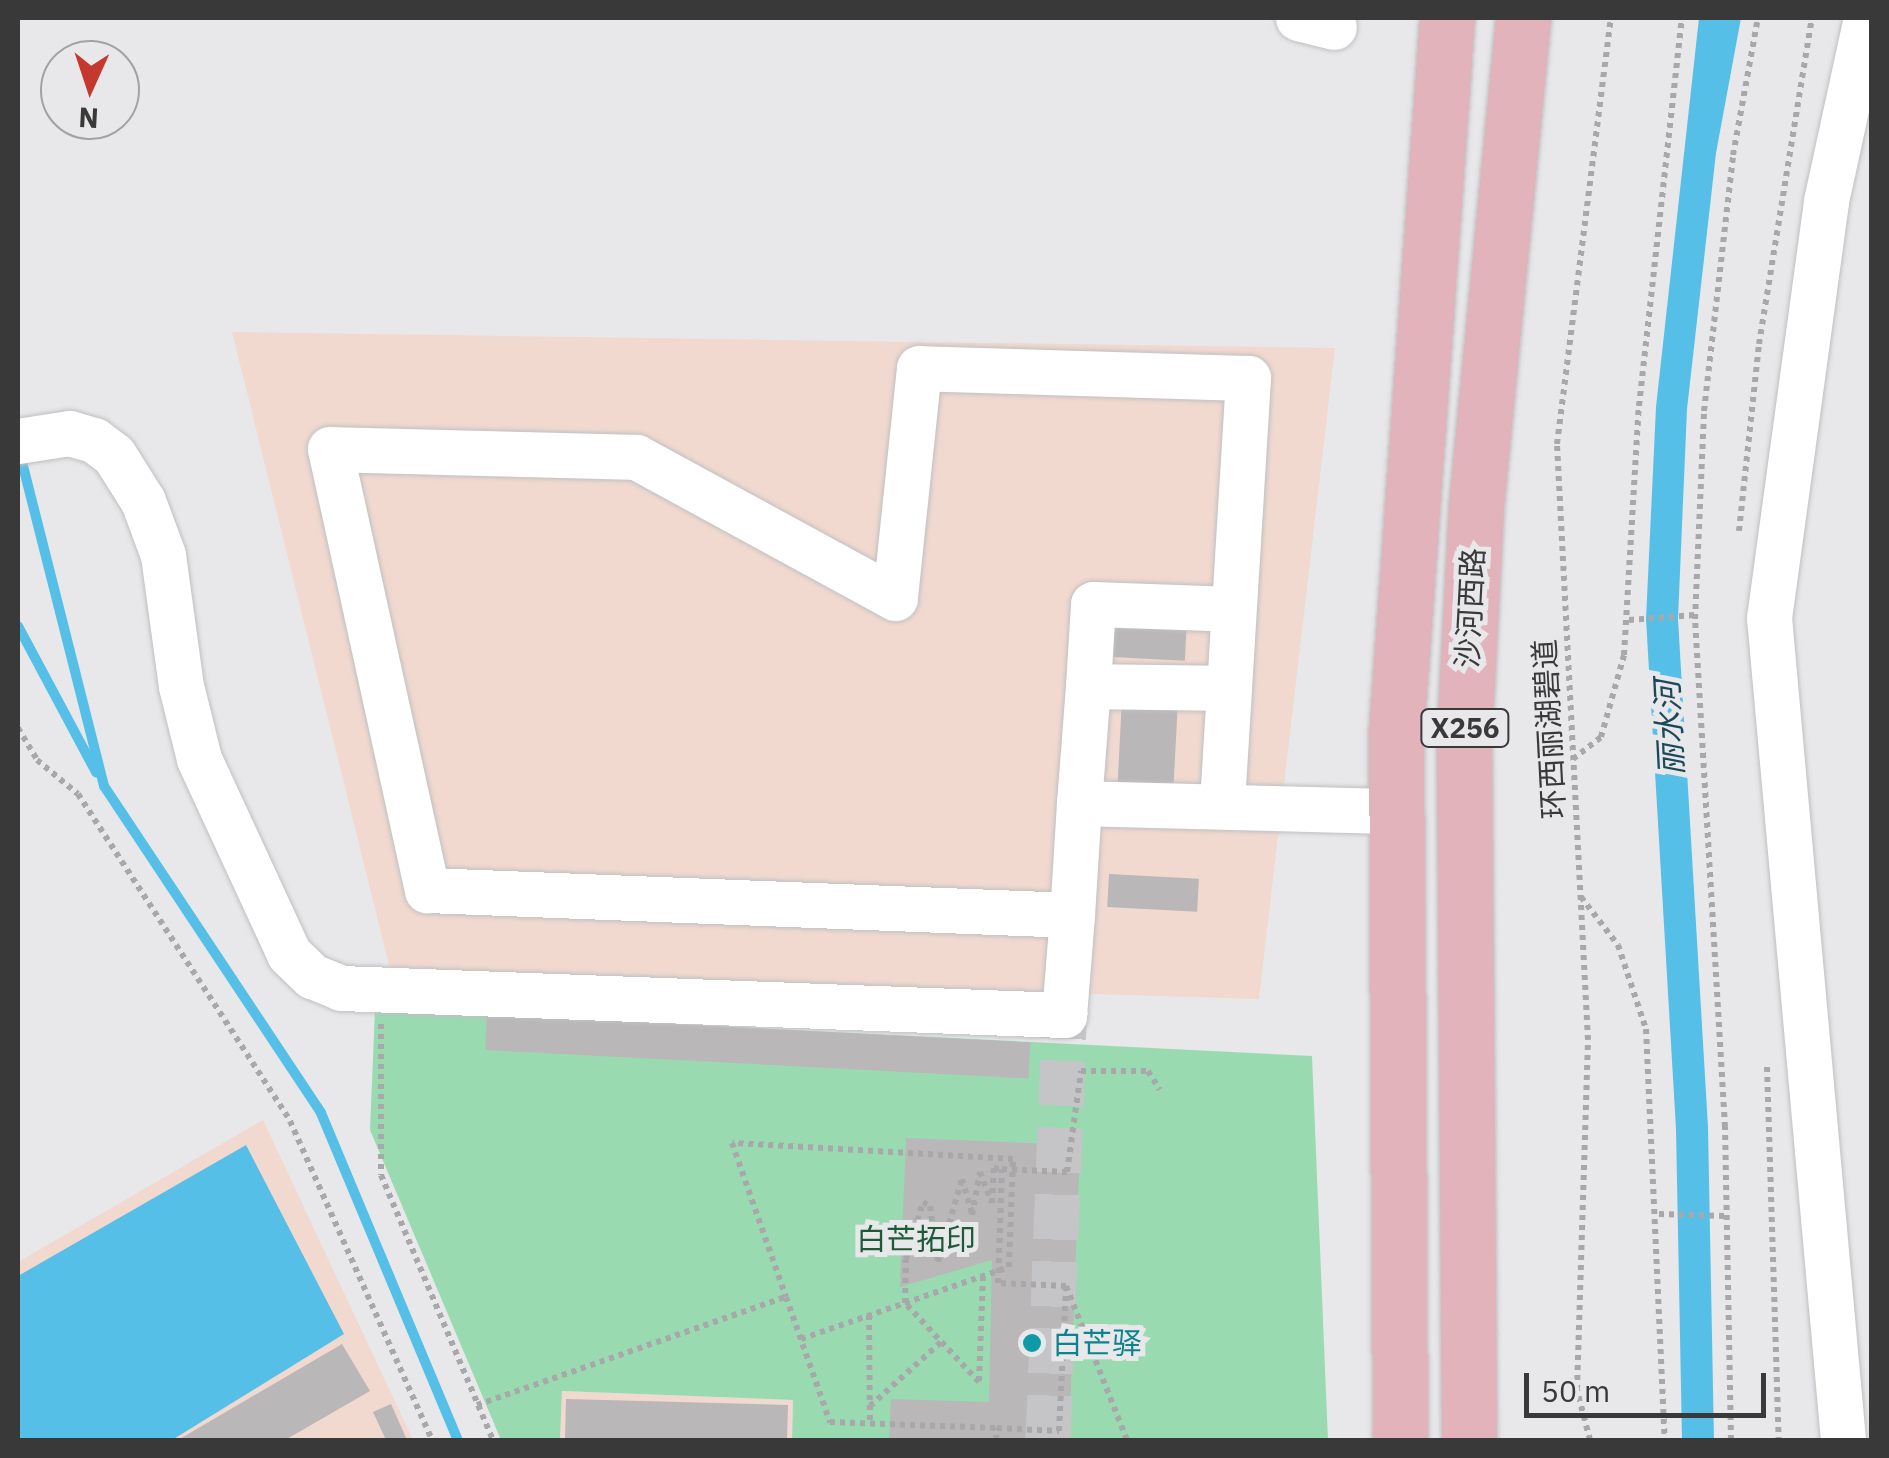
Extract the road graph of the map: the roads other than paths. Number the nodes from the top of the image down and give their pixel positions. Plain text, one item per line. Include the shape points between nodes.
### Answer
1 (1447, 18) edge
2 (1522, 18) edge
3 (1866, 18) edge
4 (31, 438) edge
5 (1233, 609) junction
6 (1088, 686) junction
7 (1229, 688) junction
8 (1079, 803) junction
9 (1222, 804) junction
10 (1395, 812) junction
11 (1072, 915) junction
12 (1400, 1440) edge
13 (1469, 1440) edge
14 (1843, 1440) edge

1 - 10 main road, X256 via 1408,502
2 - 13 main road, 沙河西路 / X256 via 1476,506 1464,736
3 - 14 street via 1826,201 1769,618
4 - 11 street via 94,440 114,455 142,500 163,554 181,686 199,759 289,954 312,976 341,988 1064,1016
5 - 6 street via 1093,604
5 - 7 street
5 - 11 street via 1248,378 918,368 894,598 636,457 330,449 428,890
6 - 7 street
6 - 8 street
7 - 9 street
8 - 9 street
8 - 11 street
9 - 10 street
10 - 12 main road, X256

